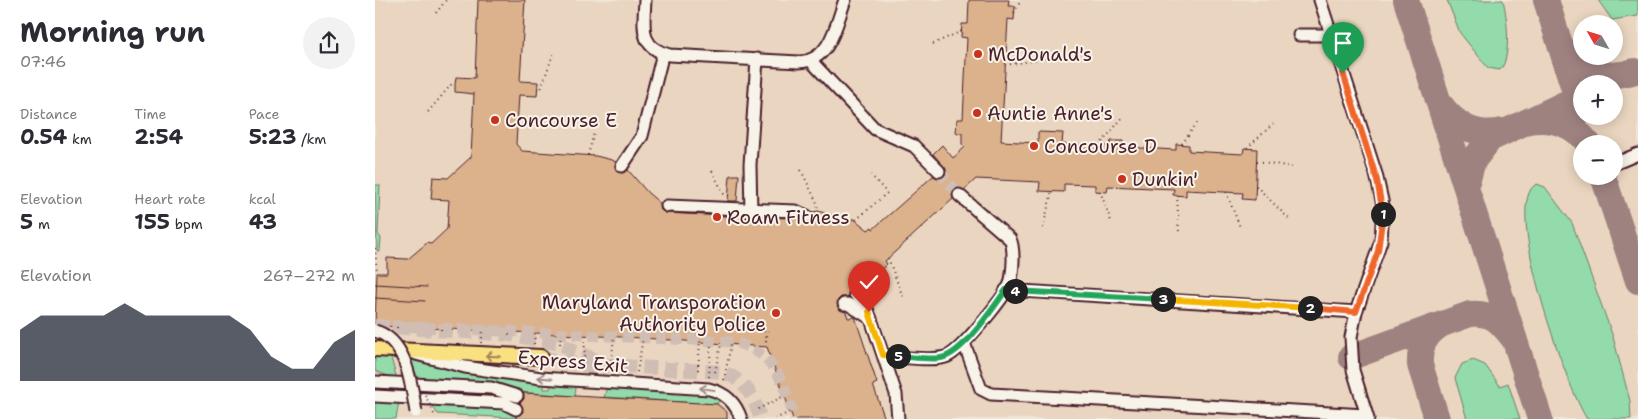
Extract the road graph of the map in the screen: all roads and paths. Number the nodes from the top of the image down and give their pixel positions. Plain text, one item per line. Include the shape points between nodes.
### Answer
1 (446, 0) edge
2 (645, 0) edge
3 (845, 0) edge
4 (1021, 0) edge
5 (1320, 0) edge
6 (437, 13) dead end
7 (1014, 13) dead end
8 (962, 31) dead end
9 (1299, 35) dead end
10 (1331, 36) junction
11 (933, 44) dead end
12 (663, 53) junction
13 (553, 54) dead end
14 (1045, 59) dead end
15 (757, 60) junction
16 (811, 60) junction
17 (1005, 65) dead end
18 (455, 84) dead end
19 (537, 89) dead end
20 (428, 112) dead end
21 (1123, 116) dead end
22 (1199, 120) dead end
23 (1273, 124) dead end
24 (595, 133) dead end
25 (1182, 144) dead end
26 (1099, 146) dead end
27 (1247, 148) dead end
28 (1638, 154) edge
29 (587, 155) dead end
30 (1623, 160) edge
31 (1257, 161) dead end
32 (622, 166) dead end
33 (1292, 167) dead end
34 (801, 170) dead end
35 (712, 171) dead end
36 (939, 171) tunnel mouth
37 (871, 175) dead end
38 (1256, 186) dead end
39 (1052, 191) dead end
40 (1101, 191) dead end
41 (1226, 192) dead end
42 (959, 194) tunnel mouth
43 (729, 195) dead end
44 (1177, 195) dead end
45 (667, 206) dead end
46 (751, 211) junction
47 (818, 211) dead end
48 (807, 216) dead end
49 (856, 220) dead end
50 (1290, 220) dead end
51 (1111, 221) dead end
52 (1240, 227) dead end
53 (1043, 228) dead end
54 (1179, 232) dead end
55 (375, 248) edge
56 (375, 258) edge
57 (888, 258) dead end
58 (377, 273) dead end
59 (1006, 290) junction
60 (855, 294) dead end
61 (903, 297) dead end
62 (844, 304) dead end
63 (1356, 312) junction
64 (871, 319) junction
65 (375, 331) edge
66 (764, 331) dead end
67 (768, 331) dead end
68 (561, 334) dead end
69 (585, 335) dead end
70 (614, 337) dead end
71 (643, 338) dead end
72 (700, 342) dead end
73 (711, 343) dead end
74 (964, 343) junction
75 (560, 344) dead end
76 (721, 344) dead end
77 (731, 344) dead end
78 (375, 349) edge
79 (410, 351) junction
80 (883, 355) junction
81 (541, 357) tunnel mouth
82 (611, 365) dead end
83 (584, 367) dead end
84 (697, 370) dead end
85 (637, 372) dead end
86 (715, 372) dead end
87 (709, 377) dead end
88 (724, 380) dead end
89 (375, 382) edge
90 (375, 389) edge
91 (375, 396) edge
92 (785, 396) dead end
93 (732, 401) junction
94 (517, 402) junction
95 (757, 409) dead end
96 (415, 412) dead end
97 (790, 412) dead end
98 (1367, 417) edge
99 (741, 419) edge
100 (746, 419) edge
101 (775, 419) edge
102 (898, 419) edge

1 - 6 path
2 - 12 street via 645,37 652,47
3 - 16 street via 827,47
4 - 7 path
5 - 10 street
8 - 11 path
9 - 10 street
10 - 63 street via 1383,205 1381,240
12 - 15 street
12 - 32 street via 642,136
13 - 19 path via 541,90
14 - 17 path
15 - 16 street
15 - 46 street via 749,165
16 - 36 street via 875,129 914,146
18 - 20 path
21 - 26 path
22 - 25 path
23 - 27 path
24 - 29 path
28 - 30 street
31 - 33 path
34 - 47 path
35 - 43 path via 724,194
37 - 49 path via 887,194
38 - 50 path
39 - 53 path
40 - 51 path
41 - 52 path
42 - 59 street via 1011,241 1011,273
44 - 54 path
45 - 46 street
46 - 48 street via 800,211
55 - 56 path
56 - 58 path
57 - 61 path
59 - 63 street
59 - 74 street
60 - 64 street
62 - 64 street
63 - 98 street via 1351,336 1351,361
64 - 80 street
65 - 96 street, bridge via 389,337 400,355
66 - 67 path via 766,341
68 - 75 path
69 - 83 path
70 - 82 path
71 - 85 path
72 - 84 path
73 - 87 path
74 - 80 street via 941,358
74 - 98 street via 981,389 991,394
76 - 86 path
77 - 88 path
78 - 79 main road
81 -> 79 main road
93 -> 79 street, Express Exit via 721,392 709,389 541,378 465,366
80 - 102 street via 896,394
89 - 94 street via 491,388
90 - 94 street via 501,396
91 - 94 street
92 - 95 path
93 - 99 street
93 - 100 street, Express Exit via 741,407
97 - 101 path

